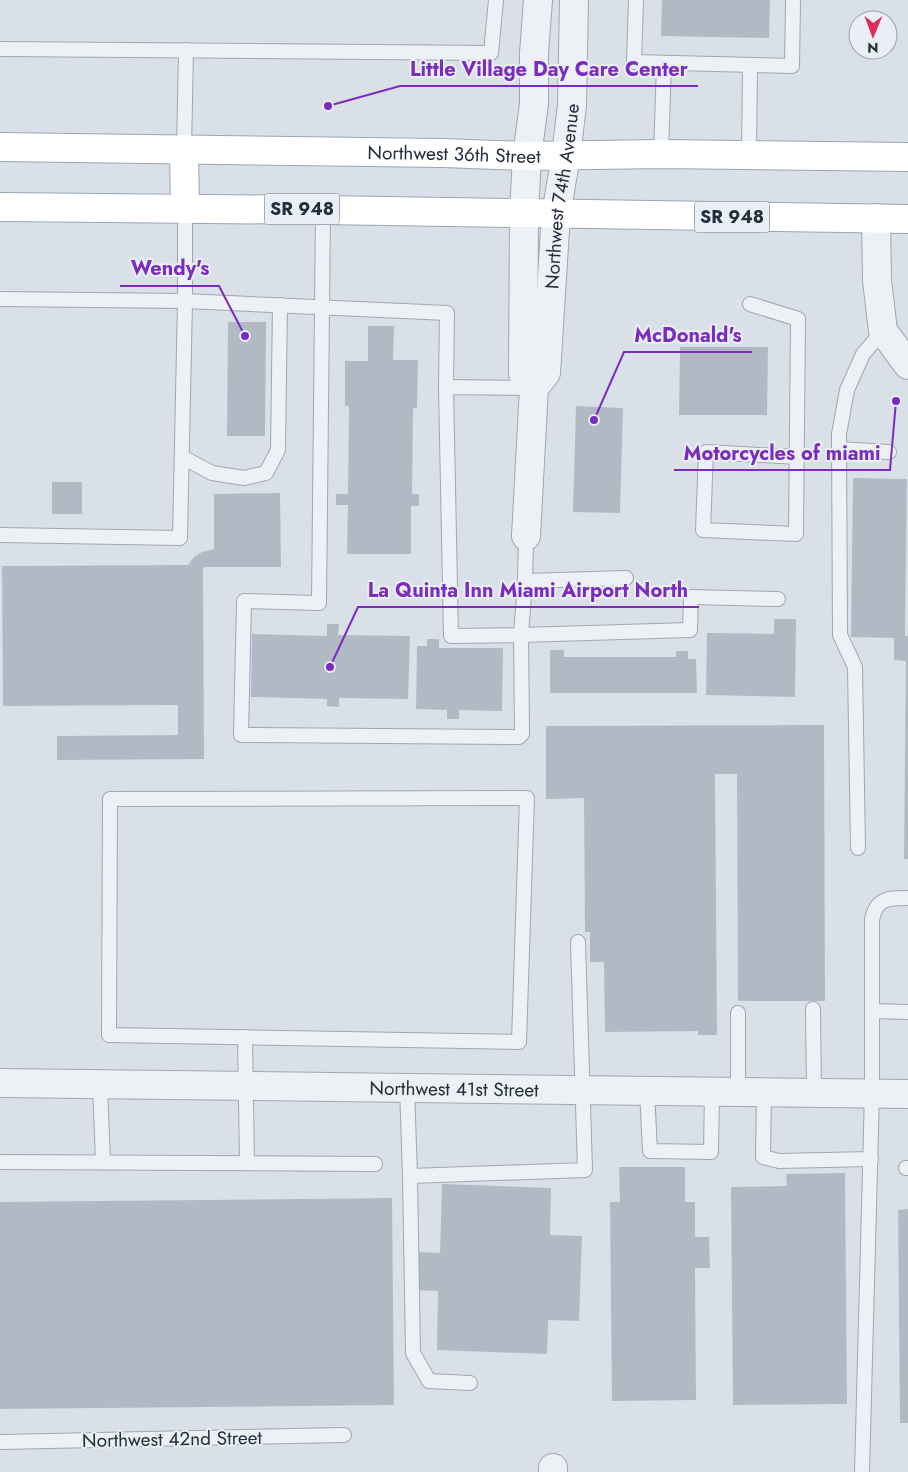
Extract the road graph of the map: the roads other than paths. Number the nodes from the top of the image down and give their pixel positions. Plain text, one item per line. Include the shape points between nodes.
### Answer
1 (496, 0) edge
2 (538, 0) edge
3 (574, 0) edge
4 (636, 0) edge
5 (793, 0) edge
6 (0, 48) edge
7 (186, 50) junction
8 (664, 64) junction
9 (750, 65) junction
10 (0, 147) edge
11 (184, 150) junction
12 (660, 154) junction
13 (749, 155) junction
14 (527, 156) junction
15 (566, 156) junction
16 (908, 158) edge
17 (0, 207) edge
18 (185, 209) junction
19 (324, 210) junction
20 (524, 213) junction
21 (556, 214) junction
22 (876, 218) junction
23 (908, 219) edge
24 (0, 299) edge
25 (185, 301) junction
26 (750, 304) dead end
27 (280, 305) junction
28 (322, 308) junction
29 (883, 331) junction
30 (908, 365) edge
31 (446, 387) junction
32 (534, 388) junction
33 (839, 449) junction
34 (889, 452) dead end
35 (182, 457) junction
36 (797, 457) junction
37 (0, 535) edge
38 (526, 536) joint
39 (626, 578) dead end
40 (525, 581) junction
41 (778, 599) dead end
42 (520, 634) junction
43 (858, 848) dead end
44 (908, 898) edge
45 (578, 942) dead end
46 (813, 1009) dead end
47 (872, 1011) junction
48 (908, 1012) edge
49 (738, 1013) dead end
50 (245, 1037) junction
51 (0, 1083) edge
52 (100, 1084) junction
53 (245, 1086) junction
54 (408, 1087) junction
55 (583, 1090) junction
56 (648, 1091) junction
57 (738, 1092) junction
58 (814, 1093) junction
59 (872, 1093) junction
60 (908, 1094) edge
61 (870, 1159) junction
62 (0, 1162) edge
63 (103, 1162) junction
64 (247, 1163) junction
65 (375, 1164) dead end
66 (410, 1176) junction
67 (470, 1384) dead end
68 (344, 1435) dead end
69 (0, 1442) edge
70 (862, 1472) edge

1 - 7 lane via 491,53
2 - 14 street, Northwest 74th Avenue via 534,104
3 - 15 street, Northwest 74th Avenue via 572,105
4 - 8 lane via 634,62
5 - 9 lane via 792,66
6 - 7 lane
7 - 11 lane
8 - 9 lane
8 - 12 lane
9 - 13 lane
10 - 11 main road, Northwest 36th Street
11 - 14 main road, Northwest 36th Street
11 - 18 main road
12 - 13 main road, Northwest 36th Street
12 - 15 main road, Northwest 36th Street
13 - 16 main road, Northwest 36th Street
14 - 15 main road, Northwest 36th Street
14 - 20 street, Northwest 74th Avenue
15 - 21 street, Northwest 74th Avenue
17 - 18 main road, SR 948
18 - 19 main road, SR 948
18 - 25 lane
19 - 20 main road, SR 948
19 - 28 lane
20 - 21 main road, SR 948
20 - 32 street, Northwest 74th Avenue via 522,374
21 - 22 main road, SR 948
21 - 32 street, Northwest 74th Avenue via 546,373
22 - 23 main road, SR 948
22 - 29 street via 877,280
24 - 25 lane
25 - 27 lane
25 - 35 lane
26 - 36 lane via 798,319
27 - 28 lane
27 - 35 lane via 278,450 266,473 244,478 212,473
28 - 31 lane via 447,313
28 - 42 lane via 319,603 244,601 241,735 519,736 522,734
29 - 30 street
29 - 33 lane via 863,354 847,390
31 - 32 lane
31 - 42 lane via 451,636
32 - 38 street, Northwest 74th Avenue
33 - 34 lane
33 - 43 lane via 840,635 855,667
35 - 37 lane via 180,538
36 - 36 lane via 796,534 703,530 706,452
38 - 40 lane
39 - 40 lane
40 - 42 lane
41 - 42 lane via 691,597 690,630
44 - 47 lane via 885,900 873,912
45 - 55 lane
46 - 58 lane
47 - 48 lane
47 - 59 lane
49 - 57 lane
50 - 50 lane via 519,1042 527,798 110,799 109,1035
50 - 53 lane
51 - 52 street, Northwest 41st Street
52 - 53 street, Northwest 41st Street
52 - 63 lane
53 - 54 street, Northwest 41st Street
53 - 64 lane
54 - 55 street, Northwest 41st Street
54 - 66 lane
55 - 56 street, Northwest 41st Street
55 - 66 lane via 585,1170
56 - 57 street, Northwest 41st Street
56 - 57 lane via 650,1151 711,1152
57 - 58 street, Northwest 41st Street
57 - 61 lane via 763,1157 779,1161
58 - 59 street, Northwest 41st Street
59 - 60 street, Northwest 41st Street
59 - 61 lane
61 - 70 lane
62 - 63 lane
63 - 64 lane
64 - 65 lane
66 - 67 lane via 413,1353 429,1381
68 - 69 lane, Northwest 42nd Street

